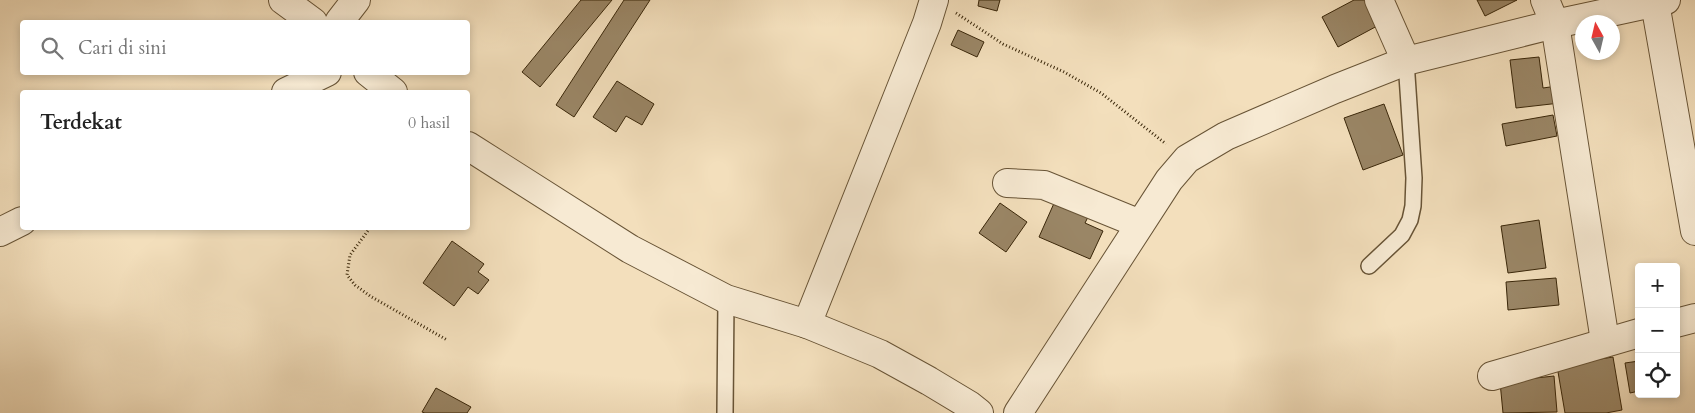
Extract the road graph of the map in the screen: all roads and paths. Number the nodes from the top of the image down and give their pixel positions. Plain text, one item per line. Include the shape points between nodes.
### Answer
1 (283, 0) edge
2 (356, 0) edge
3 (1380, 0) edge
4 (1660, 1) edge
5 (943, 5) edge
6 (1550, 12) edge
7 (310, 20) edge
8 (341, 20) edge
9 (1406, 61) junction
10 (321, 75) edge
11 (372, 75) edge
12 (290, 90) edge
13 (390, 90) edge
14 (470, 147) edge
15 (1187, 158) junction
16 (1007, 183) dead end
17 (20, 222) edge
18 (1140, 224) junction
19 (369, 230) edge
20 (1695, 231) edge
21 (0, 232) edge
22 (1369, 266) dead end
23 (726, 299) junction
24 (1695, 318) edge
25 (1680, 322) edge
26 (807, 324) junction
27 (1635, 334) edge
28 (447, 340) dead end
29 (1605, 341) junction
30 (1492, 376) dead end
31 (725, 413) edge
32 (979, 413) edge
33 (1018, 413) edge

1 - 7 street
2 - 8 street
3 - 9 street
4 - 6 street
4 - 20 street
5 - 15 path via 1003,44 1102,93
5 - 26 street via 927,23
6 - 9 street
6 - 29 street
9 - 15 street via 1256,122
9 - 22 lane via 1413,206 1402,235
10 - 12 street
11 - 13 street
14 - 23 street via 630,249
15 - 18 street
16 - 18 street via 1044,185
17 - 21 street
18 - 33 street
19 - 28 path via 350,255 347,275 370,296
23 - 26 street
23 - 31 lane
24 - 25 street
26 - 32 street via 880,354 929,380
27 - 29 street
29 - 30 street

